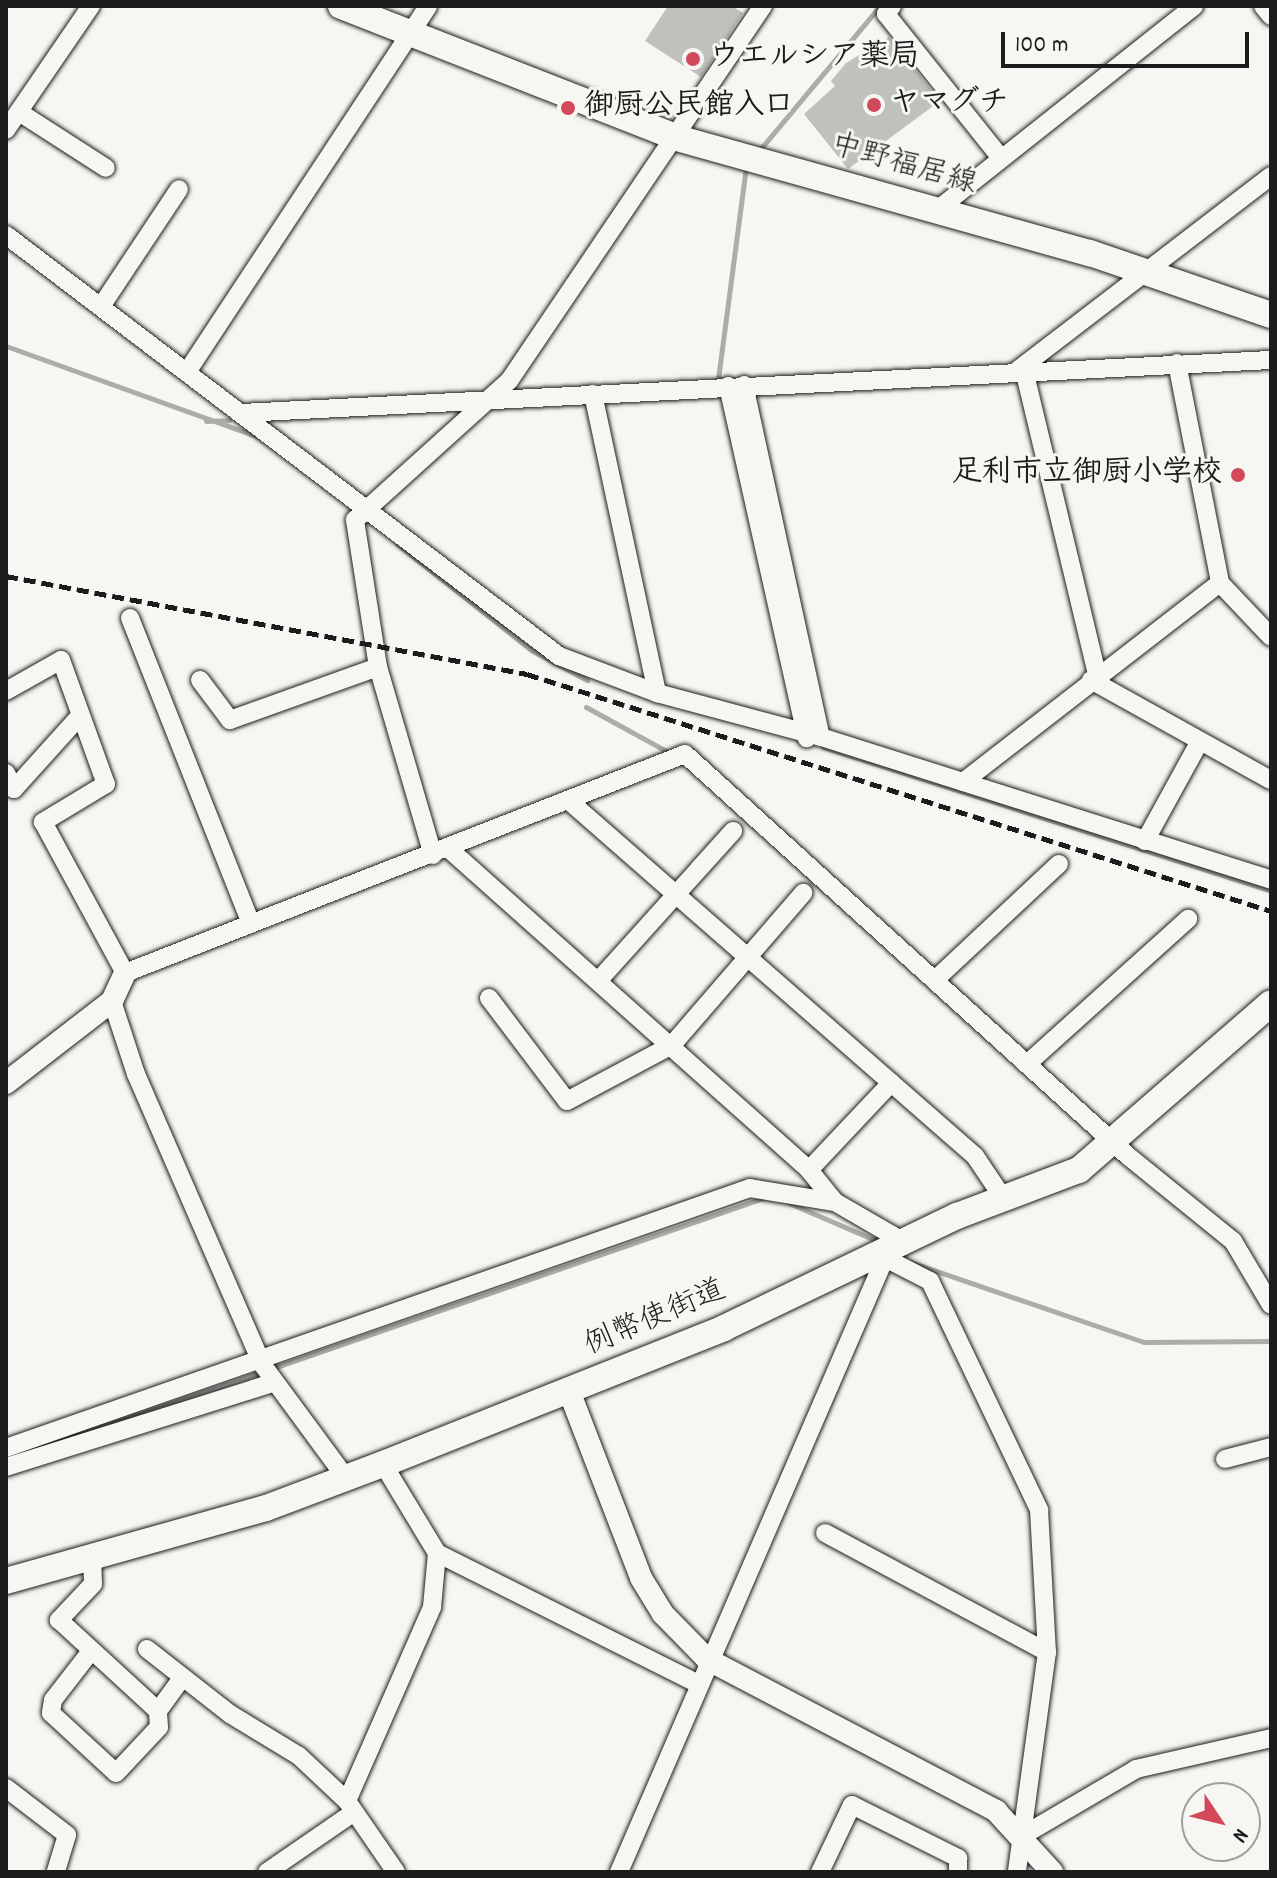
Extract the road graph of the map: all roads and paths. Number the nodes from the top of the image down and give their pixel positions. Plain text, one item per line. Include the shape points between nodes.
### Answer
1 (91, 6) edge
2 (341, 6) edge
3 (428, 6) edge
4 (892, 6) edge
5 (1194, 6) edge
6 (1263, 6) edge
7 (758, 8) edge
8 (1271, 16) edge
9 (412, 31) junction
10 (19, 112) junction
11 (6, 130) edge
12 (677, 138) junction
13 (1001, 158) junction
14 (106, 168) dead end
15 (1271, 176) edge
16 (179, 189) dead end
17 (937, 210) junction
18 (6, 235) edge
19 (1146, 271) junction
20 (102, 305) junction
21 (1271, 315) edge
22 (1271, 360) edge
23 (1177, 363) junction
24 (1021, 370) junction
25 (187, 372) junction
26 (736, 385) junction
27 (593, 394) junction
28 (492, 400) junction
29 (242, 413) junction
30 (364, 507) junction
31 (1220, 583) junction
32 (130, 618) dead end
33 (1271, 637) edge
34 (378, 667) junction
35 (1094, 678) junction
36 (200, 680) dead end
37 (6, 691) edge
38 (657, 693) junction
39 (78, 718) junction
40 (814, 737) junction
41 (1200, 741) junction
42 (1271, 780) edge
43 (963, 782) junction
44 (9, 786) edge
45 (568, 800) junction
46 (733, 831) dead end
47 (1145, 841) junction
48 (441, 852) junction
49 (1059, 864) dead end
50 (1271, 880) edge
51 (675, 892) junction
52 (803, 893) dead end
53 (1188, 919) dead end
54 (251, 924) junction
55 (749, 956) junction
56 (125, 973) junction
57 (937, 978) junction
58 (598, 981) junction
59 (489, 998) dead end
60 (112, 1001) junction
61 (1271, 1003) edge
62 (672, 1045) junction
63 (1027, 1064) junction
64 (6, 1083) edge
65 (891, 1083) junction
66 (1117, 1144) junction
67 (809, 1170) junction
68 (1003, 1198) junction
69 (835, 1202) junction
70 (895, 1248) junction
71 (1271, 1305) edge
72 (268, 1373) junction
73 (569, 1391) junction
74 (1271, 1447) edge
75 (6, 1448) edge
76 (1225, 1459) dead end
77 (383, 1464) junction
78 (6, 1467) edge
79 (346, 1478) junction
80 (825, 1533) dead end
81 (437, 1553) junction
82 (92, 1555) junction
83 (7, 1579) edge
84 (147, 1649) dead end
85 (91, 1651) junction
86 (1047, 1652) junction
87 (707, 1659) junction
88 (181, 1679) junction
89 (697, 1683) junction
90 (158, 1711) junction
91 (1271, 1738) edge
92 (6, 1788) edge
93 (348, 1808) junction
94 (1022, 1836) junction
95 (56, 1872) edge
96 (267, 1872) edge
97 (396, 1872) edge
98 (619, 1872) edge
99 (820, 1872) edge
100 (958, 1872) edge
101 (1017, 1872) edge
102 (1052, 1872) edge

1 - 10 street
2 - 9 main road, 中野福居線
3 - 9 street
4 - 13 street via 886,14
5 - 13 street
6 - 8 street
7 - 12 street
9 - 12 main road, 中野福居線
9 - 25 street
10 - 11 street
10 - 14 street
12 - 17 main road, 中野福居線
12 - 28 street
13 - 17 street
15 - 19 street
16 - 20 street
17 - 19 main road, 中野福居線
18 - 20 street
19 - 21 main road, 中野福居線
19 - 24 street
20 - 25 street
22 - 23 street
23 - 24 street
23 - 31 street
24 - 26 street
24 - 35 street
25 - 29 street
26 - 27 street
26 - 40 street
27 - 28 street
27 - 38 street
28 - 29 street
28 - 30 street
29 - 30 street
30 - 34 street via 355,520
30 - 38 street via 538,643
31 - 33 street
31 - 35 street
32 - 54 street
34 - 36 street via 230,720
34 - 48 street
35 - 41 street
35 - 43 street
37 - 39 street via 61,660
38 - 40 street
39 - 44 street
39 - 56 street via 106,784 43,822
40 - 43 street
41 - 42 street
41 - 47 street
43 - 47 street
45 - 48 street
45 - 51 street
45 - 57 street via 685,754
46 - 51 street
47 - 50 street
48 - 54 street
48 - 58 street
49 - 57 street
51 - 55 street
51 - 58 street
52 - 55 street
53 - 63 street
54 - 56 street
55 - 62 street
55 - 65 street
56 - 60 street
57 - 63 street
58 - 62 street
59 - 62 street via 567,1101
60 - 64 street
60 - 72 street via 136,1074
61 - 66 main road, 例幣使街道
62 - 67 street
63 - 66 street
65 - 67 street
65 - 68 street via 975,1156
66 - 68 main road, 例幣使街道 via 1079,1170
66 - 71 street via 1239,1247
67 - 69 street
68 - 70 main road, 例幣使街道
69 - 70 street
69 - 72 street via 750,1188
70 - 73 main road, 例幣使街道
70 - 86 street via 930,1281 1039,1510
70 - 87 street
72 - 75 street
72 - 78 street
72 - 79 street
73 - 77 main road, 例幣使街道
73 - 87 street via 641,1578 663,1614
74 - 76 street
77 - 79 main road, 例幣使街道
77 - 81 street
79 - 82 main road, 例幣使街道
80 - 86 street
81 - 89 street
81 - 93 street via 432,1607
82 - 83 main road, 例幣使街道
82 - 85 street via 93,1584 59,1620
84 - 88 street
85 - 90 street
85 - 90 street via 53,1700 51,1713 116,1773 159,1727
86 - 94 street
87 - 89 street
87 - 94 street via 942,1780 996,1811
88 - 90 street
88 - 93 street via 299,1756
89 - 98 street
91 - 94 street via 1136,1769
92 - 95 street via 67,1835
93 - 96 street
93 - 97 street
94 - 101 street
94 - 102 street
99 - 100 street via 852,1805 958,1858

